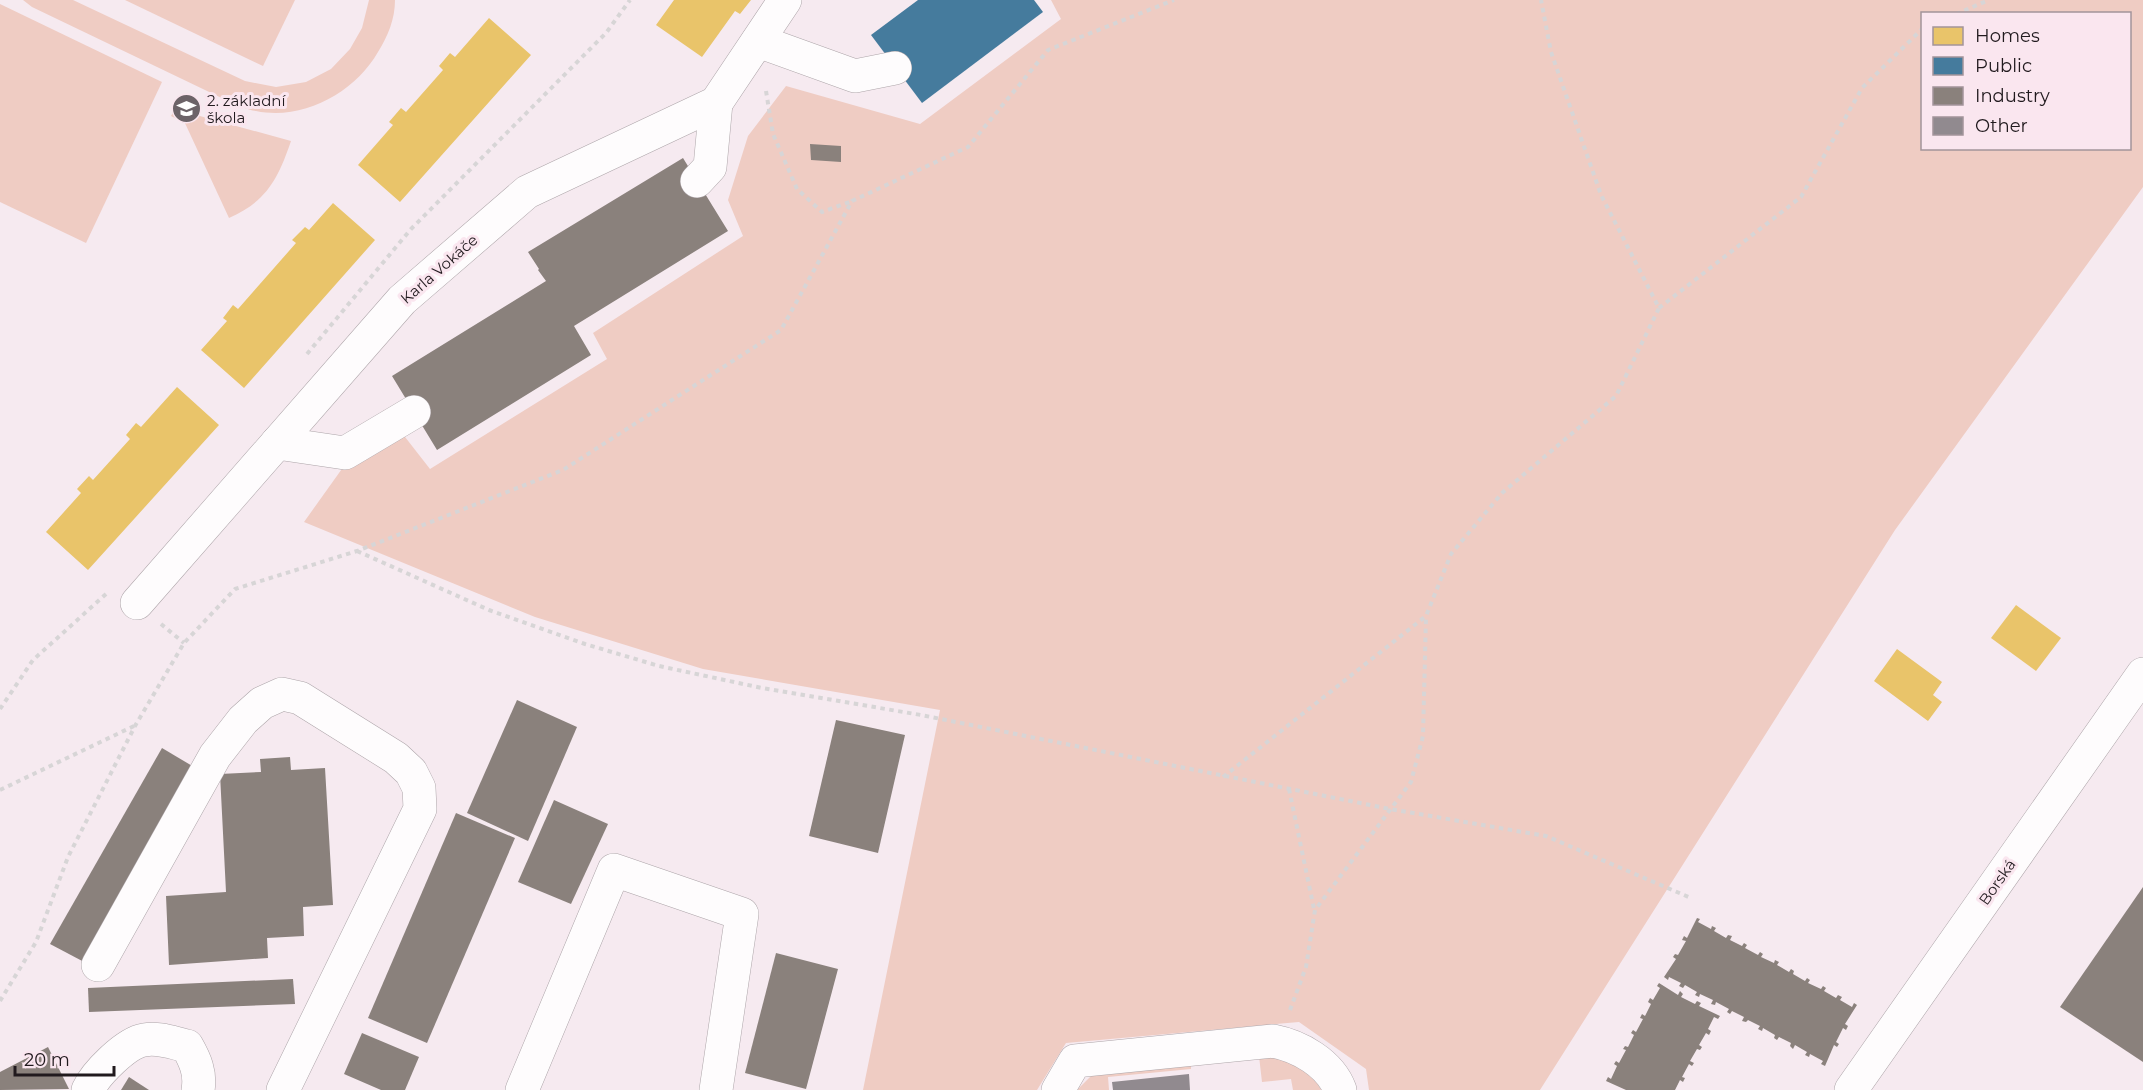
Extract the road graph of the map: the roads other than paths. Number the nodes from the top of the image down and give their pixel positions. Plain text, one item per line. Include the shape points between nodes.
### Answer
1 (785, 0) edge
2 (758, 41) junction
3 (895, 68) dead end
4 (716, 103) junction
5 (697, 181) dead end
6 (414, 412) dead end
7 (277, 443) junction
8 (137, 603) dead end
9 (2143, 674) edge
10 (98, 965) dead end
11 (88, 1090) edge
12 (198, 1090) edge
13 (283, 1090) edge
14 (522, 1090) edge
15 (716, 1090) edge
16 (1058, 1090) edge
17 (1340, 1090) edge
18 (1851, 1090) edge

1 - 2 street
2 - 3 street via 855,76
2 - 4 street
4 - 5 street via 711,167
4 - 7 street, Karla Vokáče via 527,192 402,300
6 - 7 street via 345,453
7 - 8 street, Karla Vokáče
9 - 18 street, Borská
10 - 13 street via 215,756 262,703 282,694 300,698 396,758 411,772 419,788 420,808
11 - 12 street via 106,1064 141,1040 157,1039 187,1046 197,1062
14 - 15 street via 614,870 742,914
16 - 17 street via 1075,1061 1259,1042 1279,1042 1302,1049

